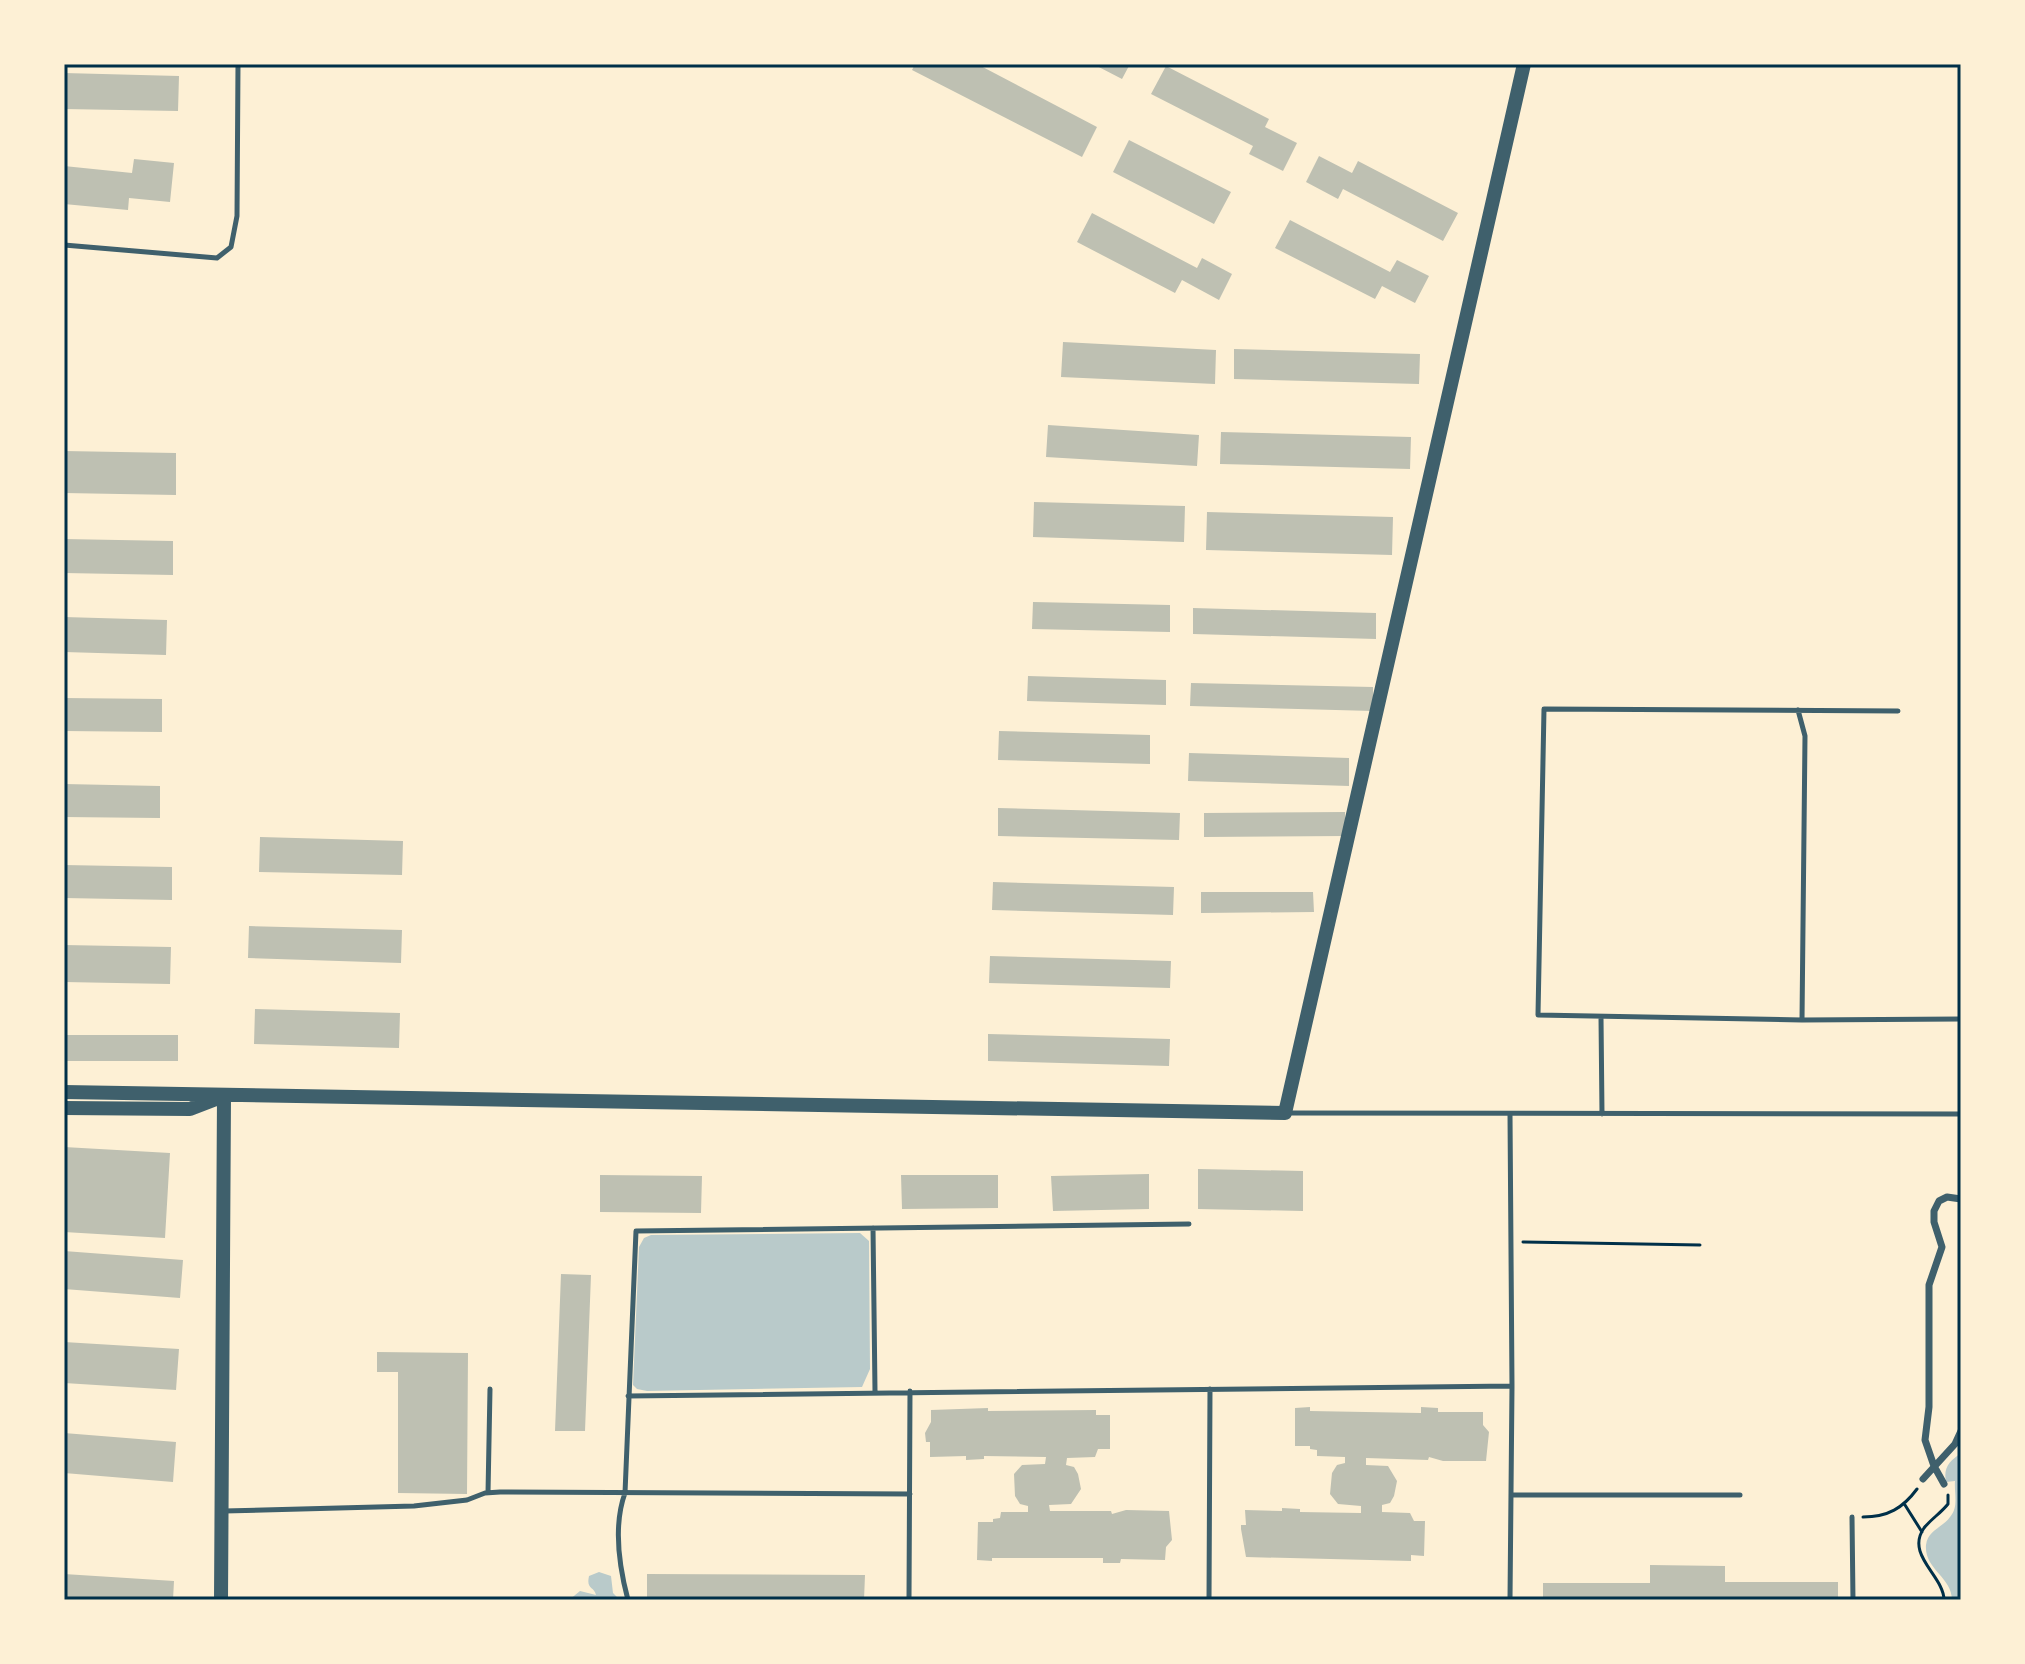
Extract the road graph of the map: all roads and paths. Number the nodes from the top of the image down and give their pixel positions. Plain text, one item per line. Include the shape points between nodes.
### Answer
1 (238, 64) edge
2 (1524, 64) edge
3 (64, 245) edge
4 (1798, 710) junction
5 (1898, 711) dead end
6 (1601, 1017) junction
7 (1961, 1019) edge
8 (1802, 1020) junction
9 (64, 1092) edge
10 (224, 1096) junction
11 (64, 1108) edge
12 (1285, 1113) junction
13 (1510, 1114) junction
14 (1602, 1114) junction
15 (1961, 1114) edge
16 (1961, 1199) edge
17 (1189, 1224) dead end
18 (873, 1228) junction
19 (1511, 1242) junction
20 (1700, 1245) dead end
21 (1512, 1386) junction
22 (490, 1389) dead end
23 (1210, 1389) junction
24 (875, 1391) junction
25 (910, 1391) junction
26 (628, 1396) junction
27 (1961, 1431) edge
28 (1934, 1466) junction
29 (1923, 1479) joint
30 (1944, 1484) joint
31 (488, 1493) junction
32 (625, 1493) junction
33 (910, 1494) junction
34 (1511, 1495) junction
35 (1740, 1495) dead end
36 (1905, 1505) junction
37 (222, 1511) junction
38 (1852, 1517) joint
39 (1922, 1532) junction
40 (221, 1600) edge
41 (628, 1600) edge
42 (909, 1600) edge
43 (1209, 1600) edge
44 (1510, 1600) edge
45 (1853, 1600) edge
46 (1944, 1600) edge

1 - 3 lane via 237,216 231,247 217,258
2 - 12 street
4 - 5 lane
4 - 6 lane via 1544,709 1538,1015
4 - 8 lane via 1805,736
6 - 8 lane
6 - 14 lane
7 - 8 lane
9 - 10 street
10 - 11 street via 190,1109
10 - 12 street
10 - 37 street
12 - 13 lane
13 - 14 lane
13 - 19 lane
14 - 15 lane
16 - 28 street via 1947,1197 1934,1211 1942,1247 1929,1285 1925,1432
17 - 18 lane
18 - 24 lane
18 - 26 lane via 636,1231
19 - 20 path
19 - 21 lane
21 - 23 lane
21 - 34 lane
22 - 31 lane
23 - 25 lane
23 - 43 lane
24 - 25 lane
24 - 26 lane
25 - 33 lane
26 - 32 lane
27 - 28 street
28 - 29 street
28 - 30 street
29 - 36 path
30 - 39 path via 1948,1504
31 - 32 lane
31 - 37 lane via 414,1506
32 - 33 lane
32 - 41 lane via 619,1536
33 - 42 lane
34 - 35 lane
34 - 44 lane
36 - 38 path via 1882,1515
36 - 39 path
37 - 40 street
38 - 45 lane
39 - 46 path via 1924,1562

